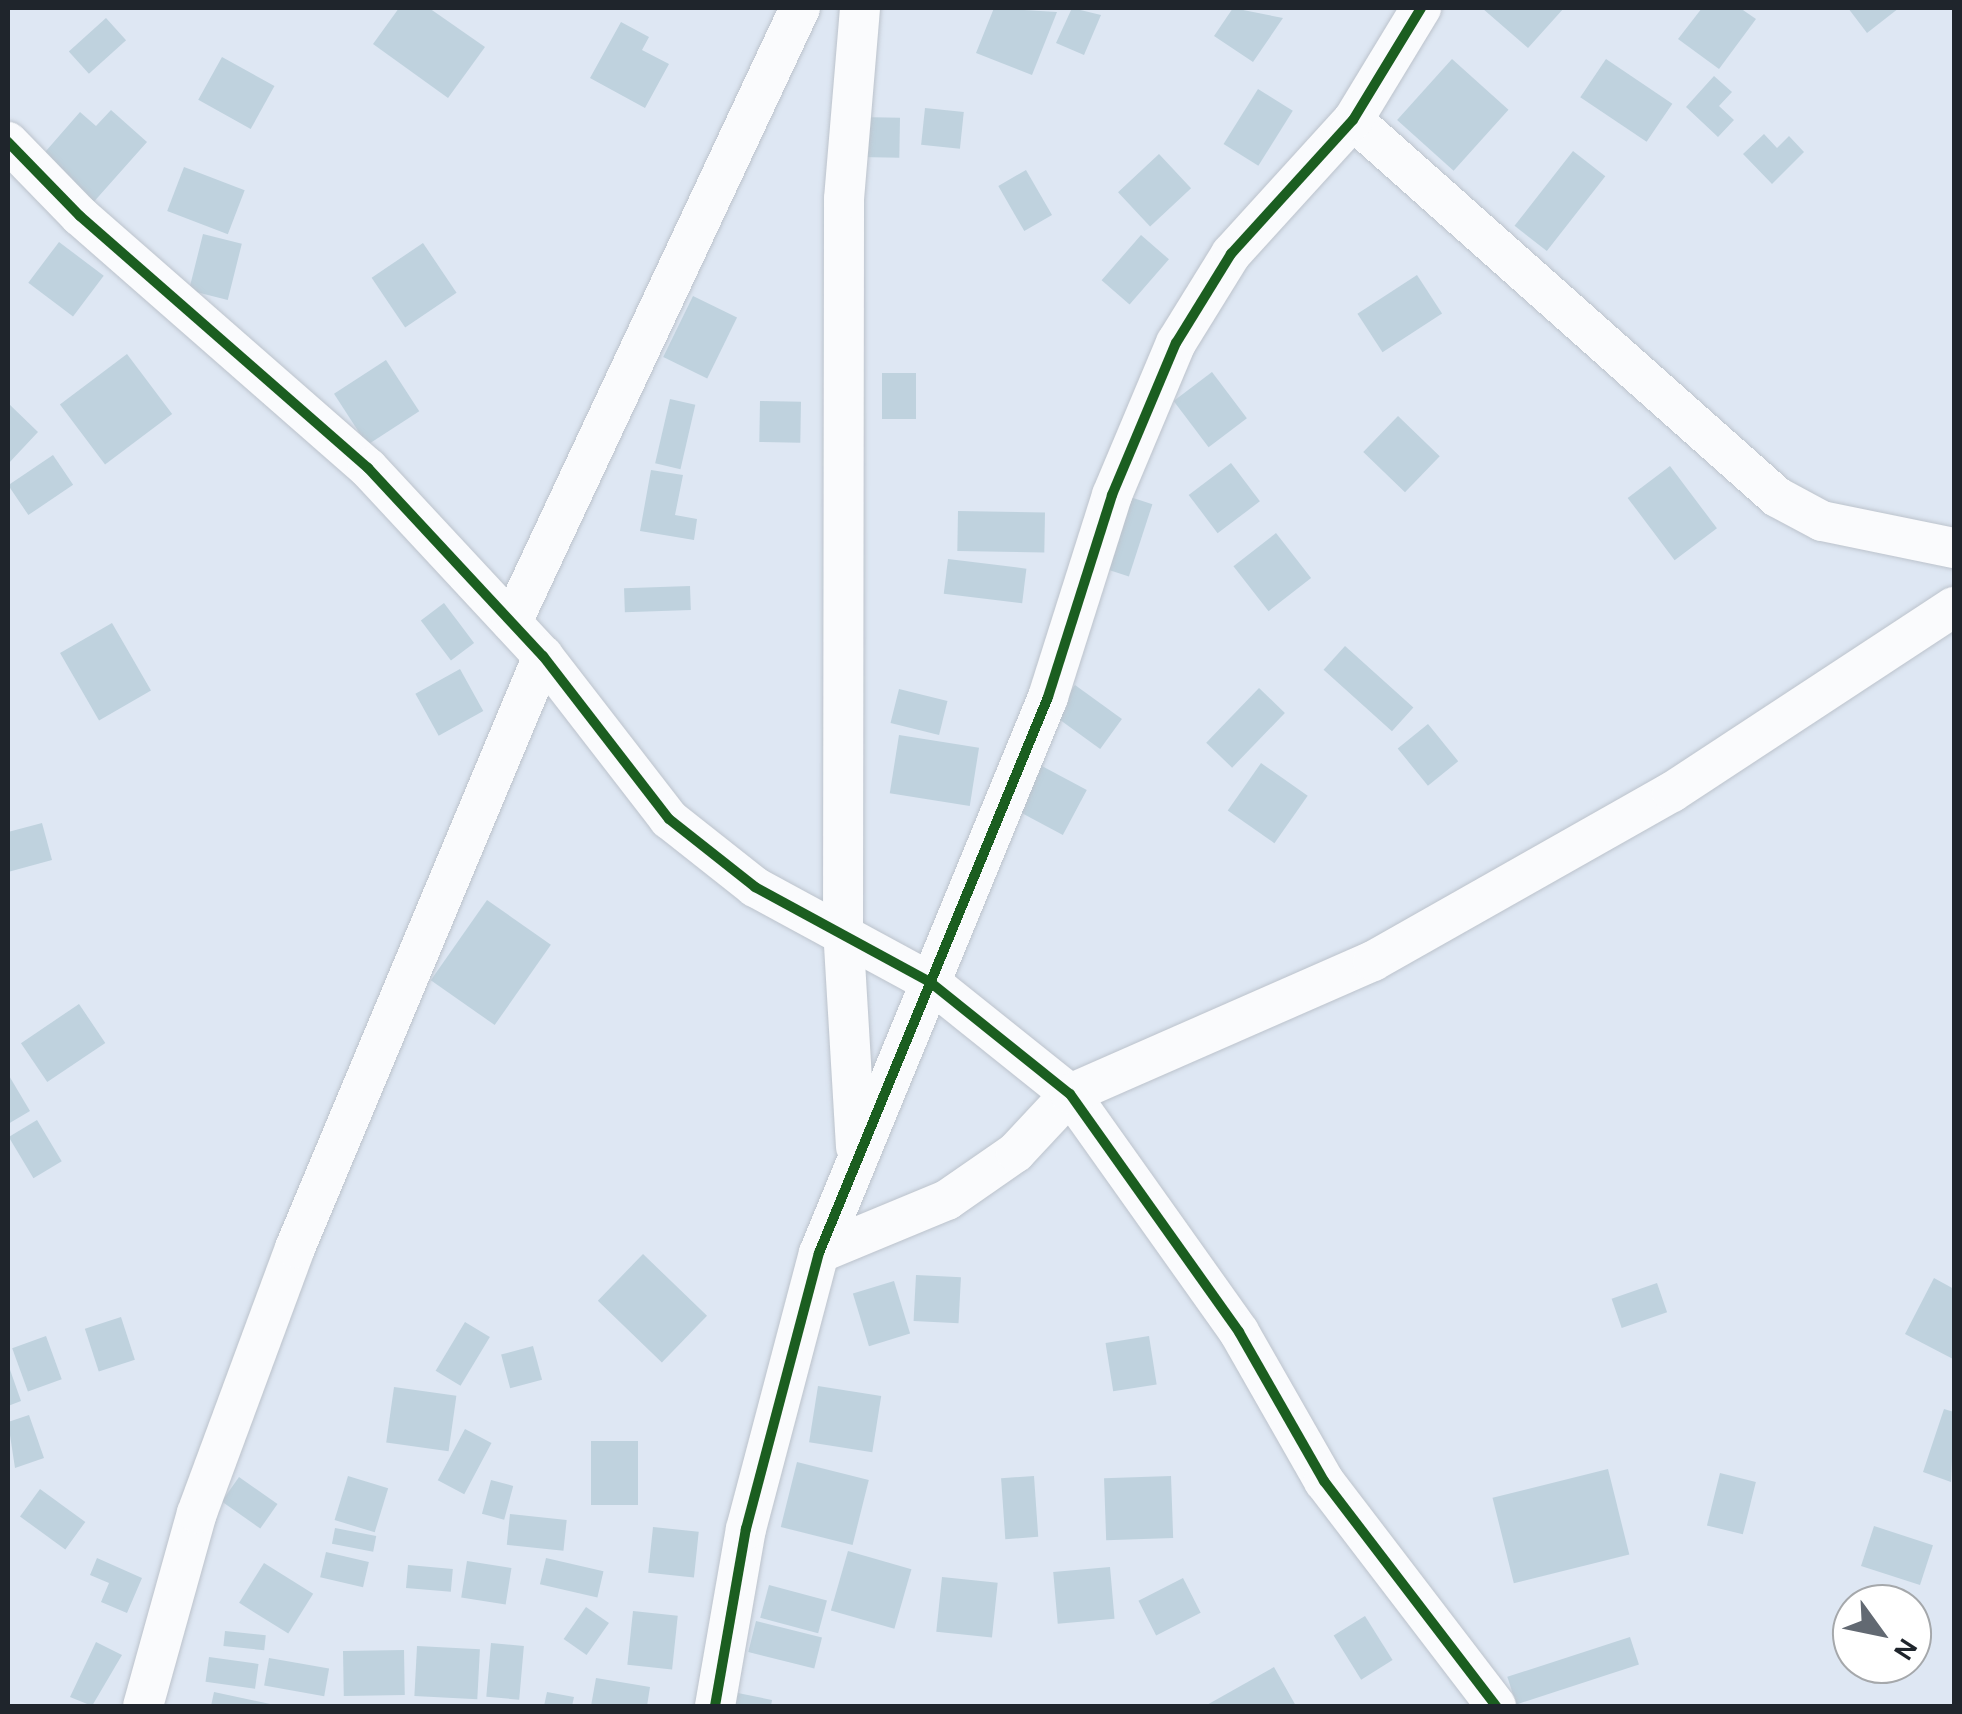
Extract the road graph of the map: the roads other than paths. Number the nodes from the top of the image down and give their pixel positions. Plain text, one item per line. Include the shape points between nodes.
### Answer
1 (800, 8) edge
2 (860, 8) edge
3 (1421, 8) edge
4 (1353, 120) junction
5 (8, 142) edge
6 (1954, 548) edge
7 (1954, 607) edge
8 (512, 622) junction
9 (543, 656) junction
10 (844, 931) junction
11 (930, 982) junction
12 (1070, 1094) junction
13 (856, 1159) junction
14 (818, 1253) junction
15 (143, 1706) edge
16 (716, 1706) edge
17 (1496, 1706) edge

1 - 8 street
2 - 10 street via 844,199
3 - 4 street
4 - 6 street via 1777,498 1822,521
4 - 11 street via 1231,254 1176,343 1112,495 1048,697
5 - 8 street via 80,216 368,468
7 - 12 street via 1672,792 1373,961
8 - 9 street
9 - 10 street via 669,819 755,888
9 - 15 street via 295,1248 197,1513
10 - 11 street
10 - 13 street
11 - 12 street
11 - 13 street
12 - 14 street via 1016,1152 947,1200
12 - 17 street via 1239,1332 1324,1481
13 - 14 street
14 - 16 street via 746,1529

